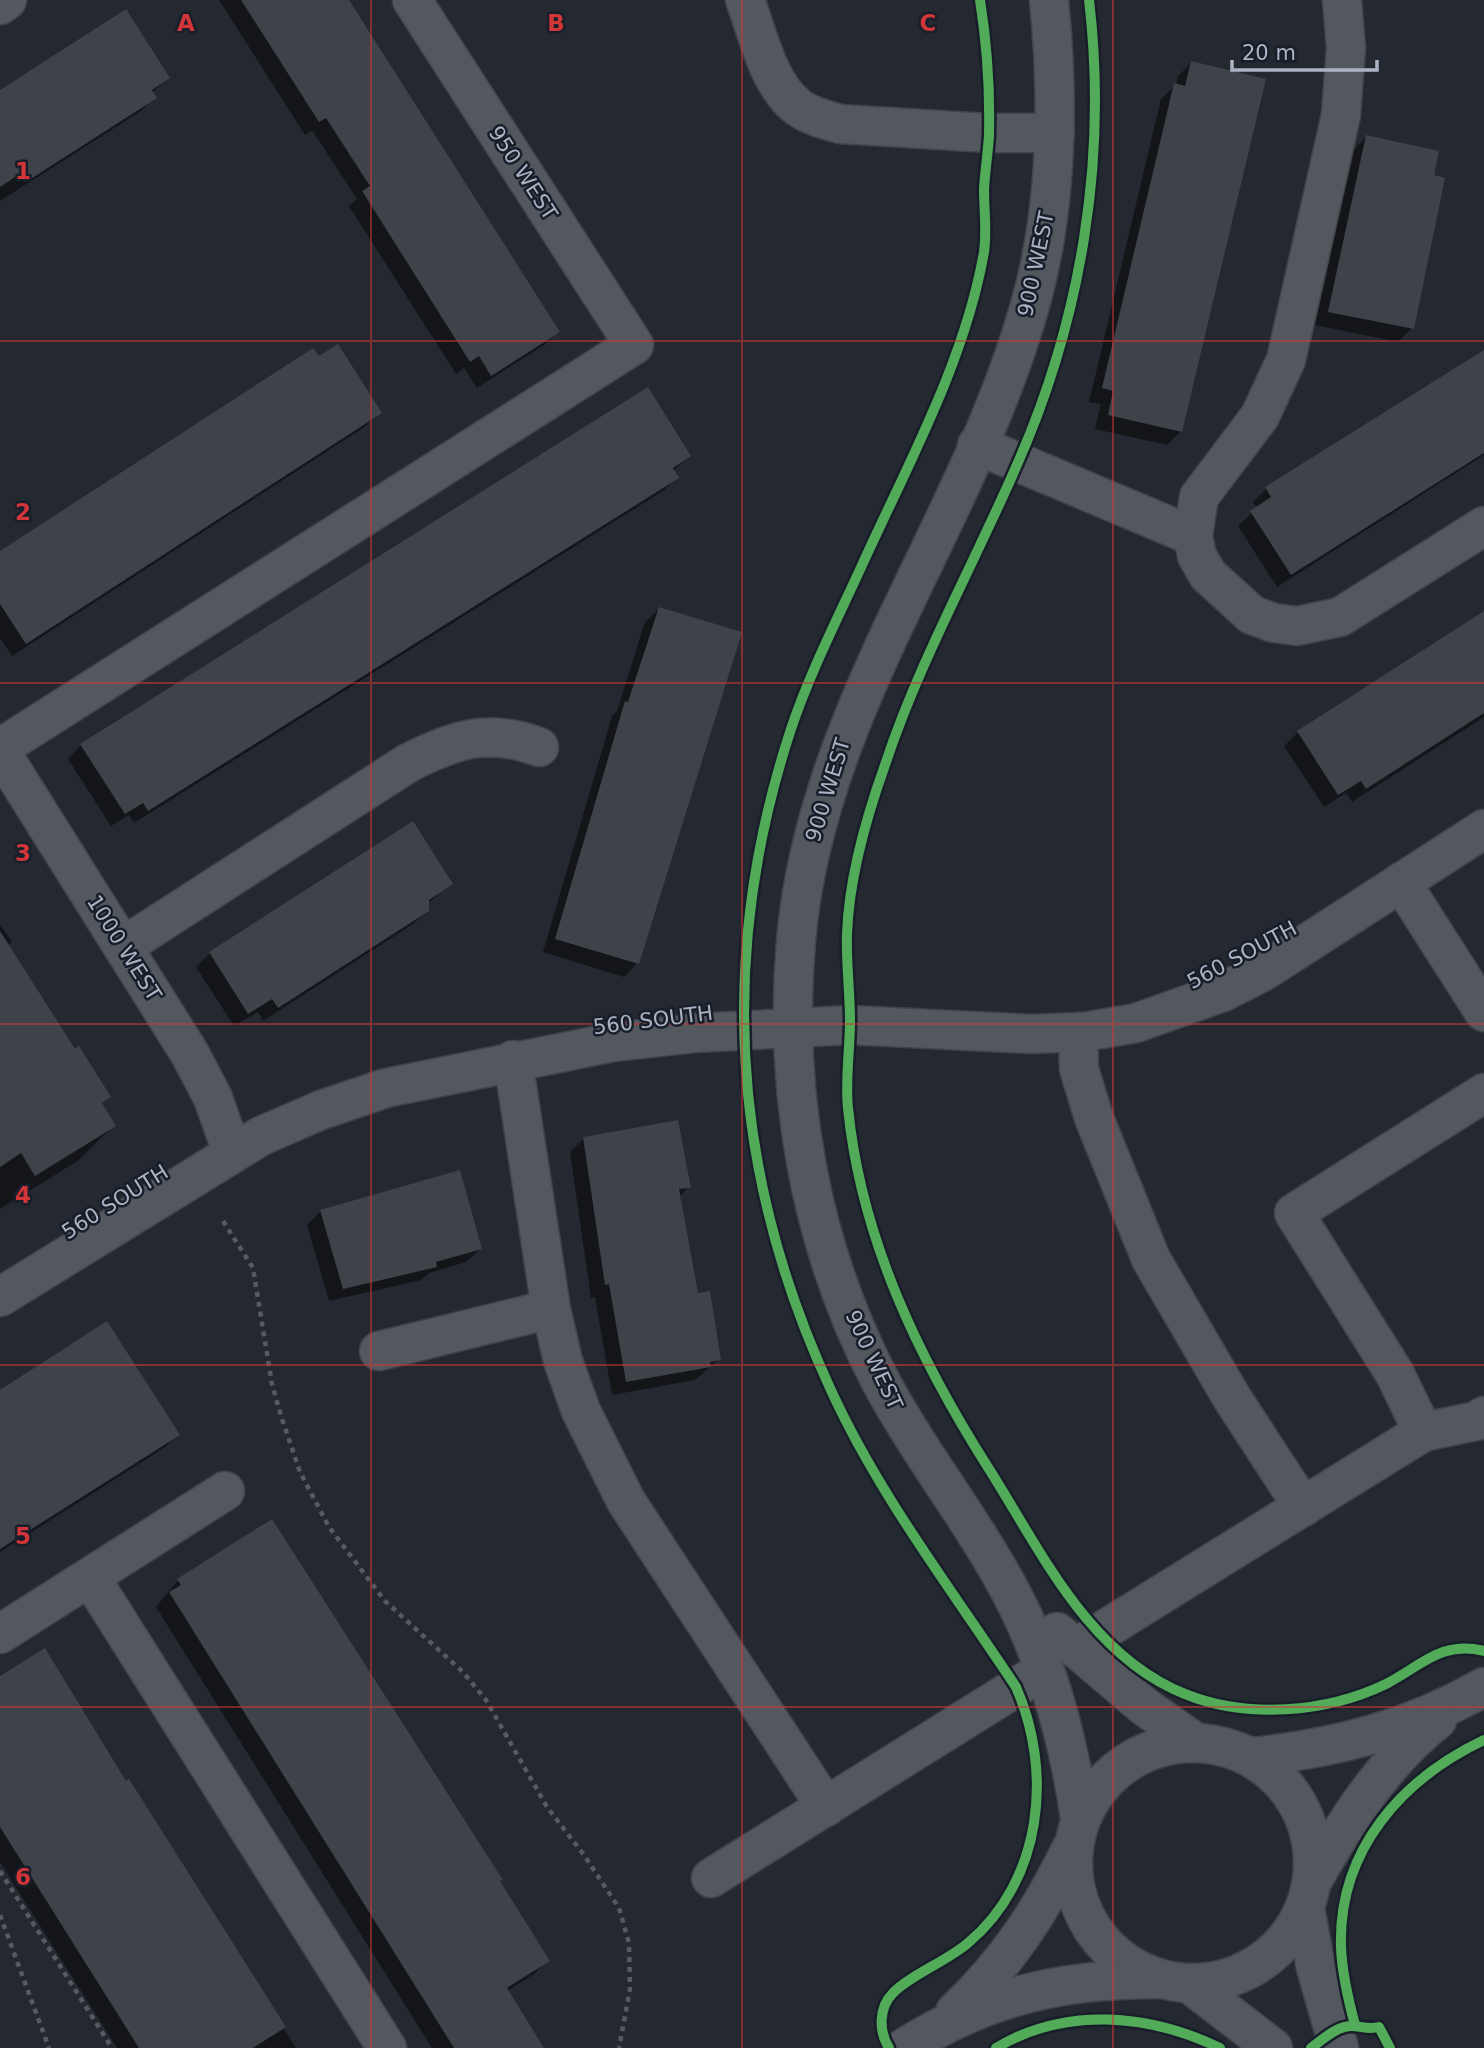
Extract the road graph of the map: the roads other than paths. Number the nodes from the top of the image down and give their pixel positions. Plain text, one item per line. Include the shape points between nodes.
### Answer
1 (7, 0) edge
2 (412, 0) edge
3 (745, 0) edge
4 (1049, 0) edge
5 (1342, 0) edge
6 (0, 5) edge
7 (1055, 133) junction
8 (977, 445) junction
9 (1484, 526) edge
10 (1193, 536) junction
11 (540, 747) dead end
12 (0, 750) edge
13 (1484, 829) edge
14 (1401, 882) junction
15 (124, 946) junction
16 (1484, 1012) edge
17 (793, 1029) junction
18 (1078, 1032) junction
19 (513, 1060) junction
20 (1484, 1093) edge
21 (232, 1152) junction
22 (4, 1285) edge
23 (551, 1310) junction
24 (379, 1350) dead end
25 (1484, 1416) edge
26 (1423, 1432) junction
27 (225, 1491) dead end
28 (1303, 1507) junction
29 (90, 1577) junction
30 (0, 1634) edge
31 (1060, 1659) junction
32 (1474, 1693) edge
33 (1195, 1742) junction
34 (1251, 1757) junction
35 (826, 1807) junction
36 (1077, 1832) junction
37 (711, 1878) dead end
38 (1309, 1894) junction
39 (1175, 1981) junction
40 (943, 2023) junction
41 (387, 2048) edge
42 (904, 2048) edge
43 (1273, 2048) edge
44 (1339, 2048) edge

1 - 6 street
2 - 12 street, 950 WEST via 634,345
3 - 7 street via 783,92 799,108 820,118 853,125
4 - 7 street, 900 WEST
5 - 10 street via 1346,48 1341,115 1286,360 1260,416 1199,497
7 - 8 street, 900 WEST via 1047,229 1032,298 1011,365
8 - 10 street
8 - 17 street, 900 WEST via 853,712 824,791 803,881
9 - 10 street via 1340,617 1297,626 1252,615 1208,575
11 - 15 street via 516,738 488,736 447,743 408,762
12 - 15 street, 1000 WEST
13 - 14 street, 560 SOUTH
14 - 16 street
14 - 18 street, 560 SOUTH via 1264,971 1223,992 1136,1023
15 - 21 street, 1000 WEST via 207,1085
17 - 18 street, 560 SOUTH via 850,1026
17 - 19 street, 560 SOUTH via 695,1033
17 - 31 street, 900 WEST via 798,1128 818,1213 852,1315 904,1423 999,1571 1046,1622
18 - 28 street via 1079,1069 1094,1118 1151,1259 1232,1398
19 - 21 street, 560 SOUTH via 386,1088 321,1110
19 - 23 street
20 - 26 street via 1294,1213 1395,1374
21 - 22 street, 560 SOUTH
23 - 24 street
23 - 35 street via 581,1411 626,1501
25 - 26 street
26 - 28 street
27 - 29 street
28 - 31 street
29 - 30 street
29 - 41 street
31 - 33 street, 900 WEST via 1145,1707
31 - 35 street
31 - 36 street
32 - 34 street via 1359,1741
32 - 38 street via 1430,1725 1373,1784 1340,1831
33 - 34 street via 1224,1745
33 - 36 street via 1166,1745 1114,1770 1095,1792
34 - 38 street via 1275,1773 1294,1796 1306,1822 1313,1850
35 - 37 street
36 - 39 street via 1072,1875 1078,1903 1091,1929 1134,1969
36 - 40 street via 1049,1894 1021,1939 985,1983
38 - 39 street via 1291,1933 1271,1955 1246,1971 1218,1980
38 - 44 street via 1316,1968
39 - 40 street via 1114,1979 1066,1984 1019,1994
39 - 43 street
40 - 42 street

